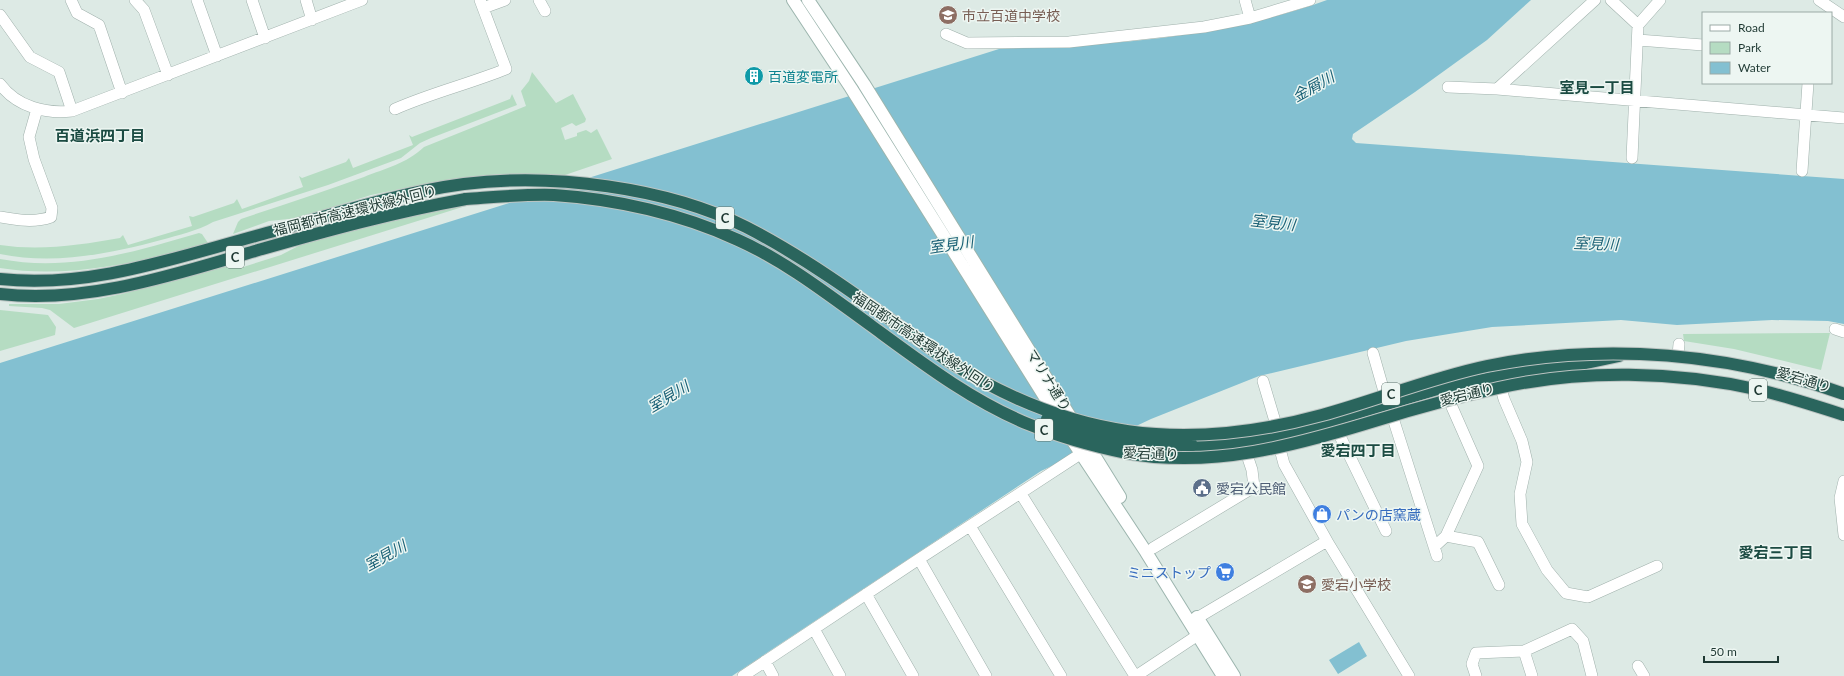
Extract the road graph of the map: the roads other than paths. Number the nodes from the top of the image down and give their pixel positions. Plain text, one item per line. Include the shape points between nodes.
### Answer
1 (71, 0) edge
2 (135, 0) edge
3 (197, 0) edge
4 (252, 0) edge
5 (306, 0) edge
6 (362, 0) edge
7 (505, 0) edge
8 (539, 0) edge
9 (793, 0) edge
10 (808, 0) edge
11 (1245, 0) edge
12 (1310, 0) edge
13 (1595, 0) edge
14 (1611, 0) edge
15 (1660, 0) edge
16 (1820, 0) edge
17 (482, 4) edge
18 (545, 11) dead end
19 (0, 15) edge
20 (1837, 17) edge
21 (1250, 18) junction
22 (312, 20) junction
23 (1638, 25) junction
24 (946, 34) dead end
25 (265, 38) junction
26 (1638, 40) junction
27 (1702, 45) edge
28 (217, 56) junction
29 (168, 75) junction
30 (1808, 84) edge
31 (1448, 86) dead end
32 (1, 87) edge
33 (1497, 89) junction
34 (122, 93) junction
35 (1634, 101) junction
36 (37, 109) junction
37 (395, 109) dead end
38 (72, 111) junction
39 (1806, 115) junction
40 (1844, 118) edge
41 (1632, 158) dead end
42 (1802, 171) dead end
43 (0, 217) edge
44 (0, 279) edge
45 (0, 294) edge
46 (1373, 353) dead end
47 (1629, 354) junction
48 (948, 361) junction
49 (1263, 381) dead end
50 (1500, 386) junction
51 (1844, 391) edge
52 (1844, 394) edge
53 (1385, 395) junction
54 (1448, 398) junction
55 (1392, 415) junction
56 (1844, 415) edge
57 (1844, 421) edge
58 (1277, 428) junction
59 (1338, 432) junction
60 (1083, 445) junction
61 (1280, 449) junction
62 (1246, 452) junction
63 (1844, 481) edge
64 (1021, 494) junction
65 (1842, 498) edge
66 (970, 526) junction
67 (1386, 532) dead end
68 (1844, 535) edge
69 (1446, 536) junction
70 (1327, 541) junction
71 (1153, 548) junction
72 (918, 559) junction
73 (1657, 566) dead end
74 (1499, 585) dead end
75 (866, 594) junction
76 (1197, 618) junction
77 (814, 629) junction
78 (1202, 633) junction
79 (1524, 651) junction
80 (765, 661) junction
81 (743, 676) edge
82 (773, 676) edge
83 (840, 676) edge
84 (913, 676) edge
85 (986, 676) edge
86 (1061, 676) edge
87 (1135, 676) edge
88 (1224, 676) edge
89 (1234, 676) edge
90 (1409, 676) edge
91 (1476, 676) edge
92 (1532, 676) edge
93 (1592, 676) edge

1 - 34 street via 77,13 98,25
2 - 29 street via 144,10
3 - 28 street
4 - 25 street
5 - 22 street
6 - 22 street
7 - 17 street
8 - 18 street
9 - 60 street, マリナ通り, bridge via 1068,433
10 - 60 street, マリナ通り, bridge via 864,84
11 - 21 street
12 - 21 street
13 - 33 street
14 - 23 street
15 - 23 street
16 - 20 street
17 - 37 street via 506,69
19 - 38 street via 30,57 59,72
21 - 24 street via 1204,28 1069,42 967,43
22 - 25 street
23 - 26 street
25 - 28 street
26 - 27 street
26 - 35 street
28 - 29 street
29 - 34 street
30 - 39 street
31 - 33 street
32 - 36 street via 15,98
33 - 35 street
34 - 38 street
35 - 39 street
35 - 41 street
36 - 38 street
36 - 43 street via 30,137 34,159 52,208 51,216 41,221
39 - 40 street
39 - 42 street
44 - 48 highway, C via 40,281 97,276 181,258 415,193 464,184 554,181 635,191 682,203 744,226 835,280
45 - 56 highway, 福岡都市高速環状線外回り / C, bridge via 36,295 99,290 144,282 418,208 466,199 554,195 634,206 707,227 739,240 780,262 938,373 995,408 1060,436 1130,454 1195,458 1280,448 1499,387 1586,376 1636,375 1713,382 1759,390
46 - 53 street
47 - 48 highway, C, bridge via 1577,365 1523,371 1434,390 1277,437 1224,445 1133,442 1064,426 1031,413 993,392
47 - 51 street, 愛宕通り via 1679,350 1777,371
47 - 53 street, 愛宕通り via 1573,355 1524,360 1444,377
48 - 52 highway, C, bridge via 1006,394 1060,416 1112,429 1165,435 1224,434 1272,428 1353,407 1488,366 1553,357 1609,353 1696,358 1764,370
49 - 58 street
50 - 54 street, 愛宕通り
50 - 57 street, 愛宕通り via 1574,377 1621,375 1679,378 1725,384 1771,395
50 - 73 street via 1522,441 1527,462 1520,494 1522,524 1547,570 1566,593 1588,597
53 - 58 street, 愛宕通り
54 - 55 street, 愛宕通り
54 - 69 street via 1478,466
55 - 59 street, 愛宕通り
55 - 69 street via 1436,552
58 - 60 street, 愛宕通り, bridge via 1226,436 1162,439 1104,436
59 - 61 street, 愛宕通り
59 - 67 street
60 - 62 street, 愛宕通り via 1121,452 1170,455
60 - 64 street
60 - 71 street, マリナ通り
60 - 78 street, マリナ通り
61 - 62 street, 愛宕通り
61 - 70 street via 1284,464
62 - 71 street via 1254,487
63 - 65 street
64 - 66 street
64 - 87 street
65 - 68 street
66 - 72 street
66 - 86 street
69 - 74 street via 1478,542
70 - 76 street
70 - 90 street
71 - 76 street, マリナ通り
72 - 75 street
72 - 85 street
75 - 77 street
75 - 84 street
76 - 78 street, マリナ通り
77 - 80 street
77 - 83 street
78 - 87 street
78 - 88 street, マリナ通り
78 - 89 street, マリナ通り
79 - 91 street via 1476,653 1472,664
79 - 92 street
79 - 93 street via 1572,629 1583,641
80 - 81 street
80 - 82 street

